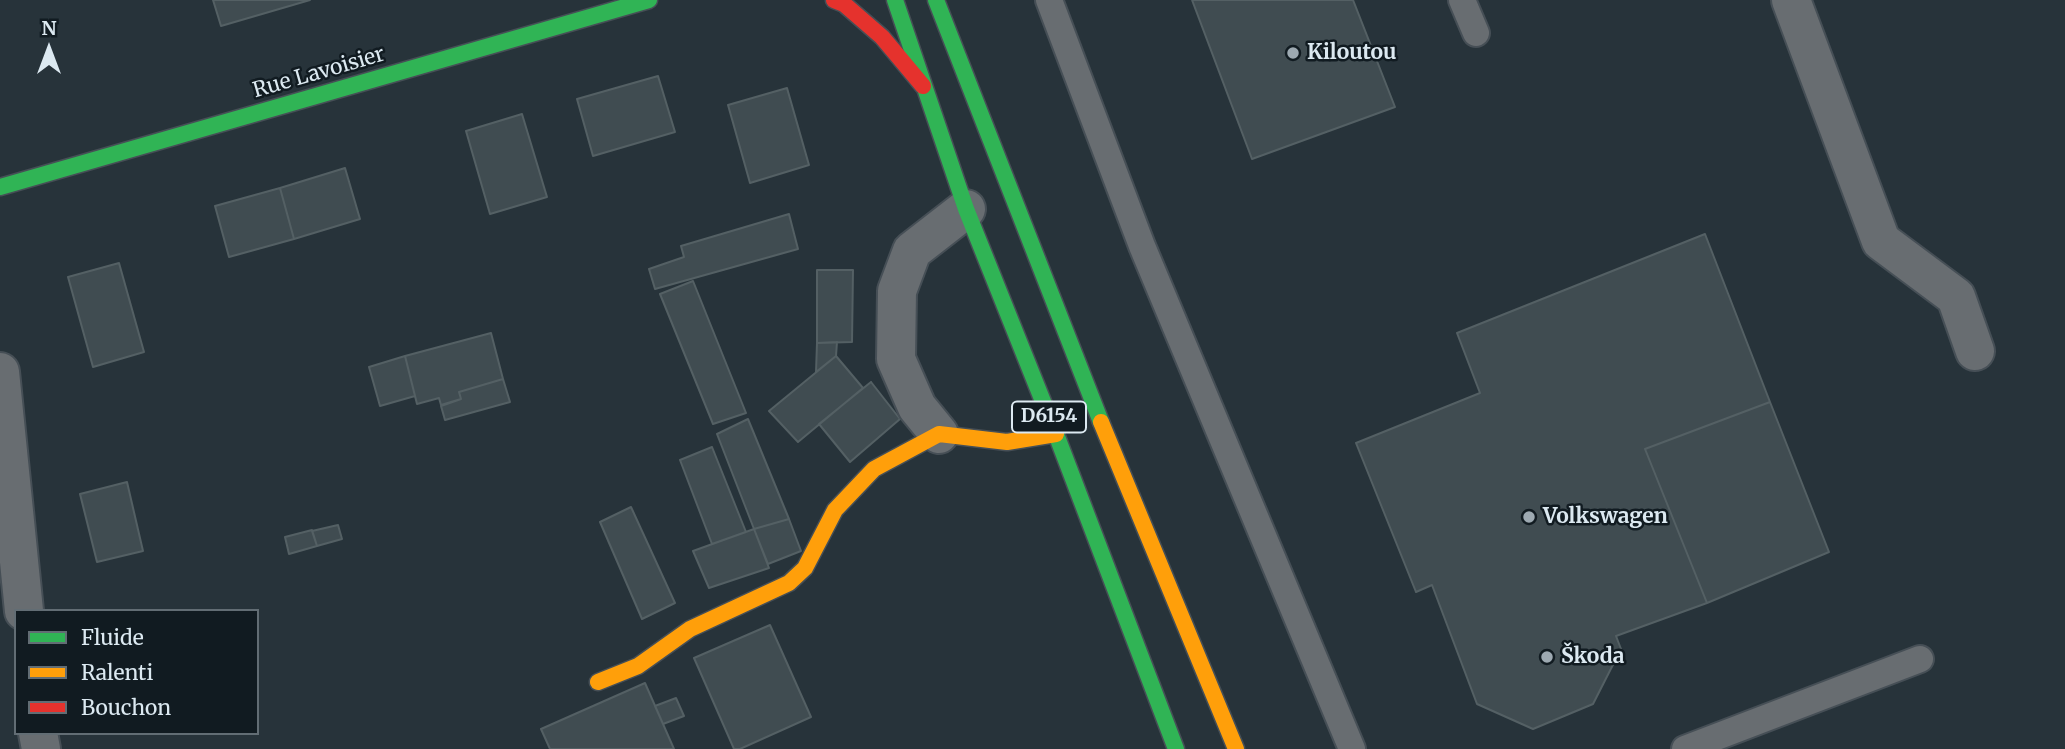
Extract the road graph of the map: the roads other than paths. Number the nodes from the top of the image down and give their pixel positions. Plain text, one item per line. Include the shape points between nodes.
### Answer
1 (649, 0) edge
2 (834, 0) edge
3 (895, 0) edge
4 (936, 0) edge
5 (1049, 0) edge
6 (1462, 0) edge
7 (1791, 0) edge
8 (1476, 33) dead end
9 (923, 86) junction
10 (0, 187) edge
11 (966, 209) junction
12 (1975, 351) dead end
13 (0, 372) edge
14 (939, 434) junction
15 (1056, 434) junction
16 (24, 609) edge
17 (1920, 659) dead end
18 (598, 682) dead end
19 (1176, 749) edge
20 (1236, 749) edge
21 (1352, 749) edge
22 (1685, 749) edge

1 - 10 main road, Rue Lavoisier
2 - 9 main road via 882,37
3 - 9 main road, D6154
4 - 20 main road, D6154 via 1097,413
5 - 21 lane via 1142,246
6 - 8 lane
7 - 12 street via 1881,241 1956,298
9 - 11 main road, D6154
11 - 14 street via 912,251 897,291 896,359 917,407
11 - 15 main road, D6154
13 - 16 street
14 - 15 main road via 1007,442
14 - 18 main road via 874,469 835,510 805,568 789,583 690,628 638,666
15 - 19 main road, D6154
17 - 22 lane

